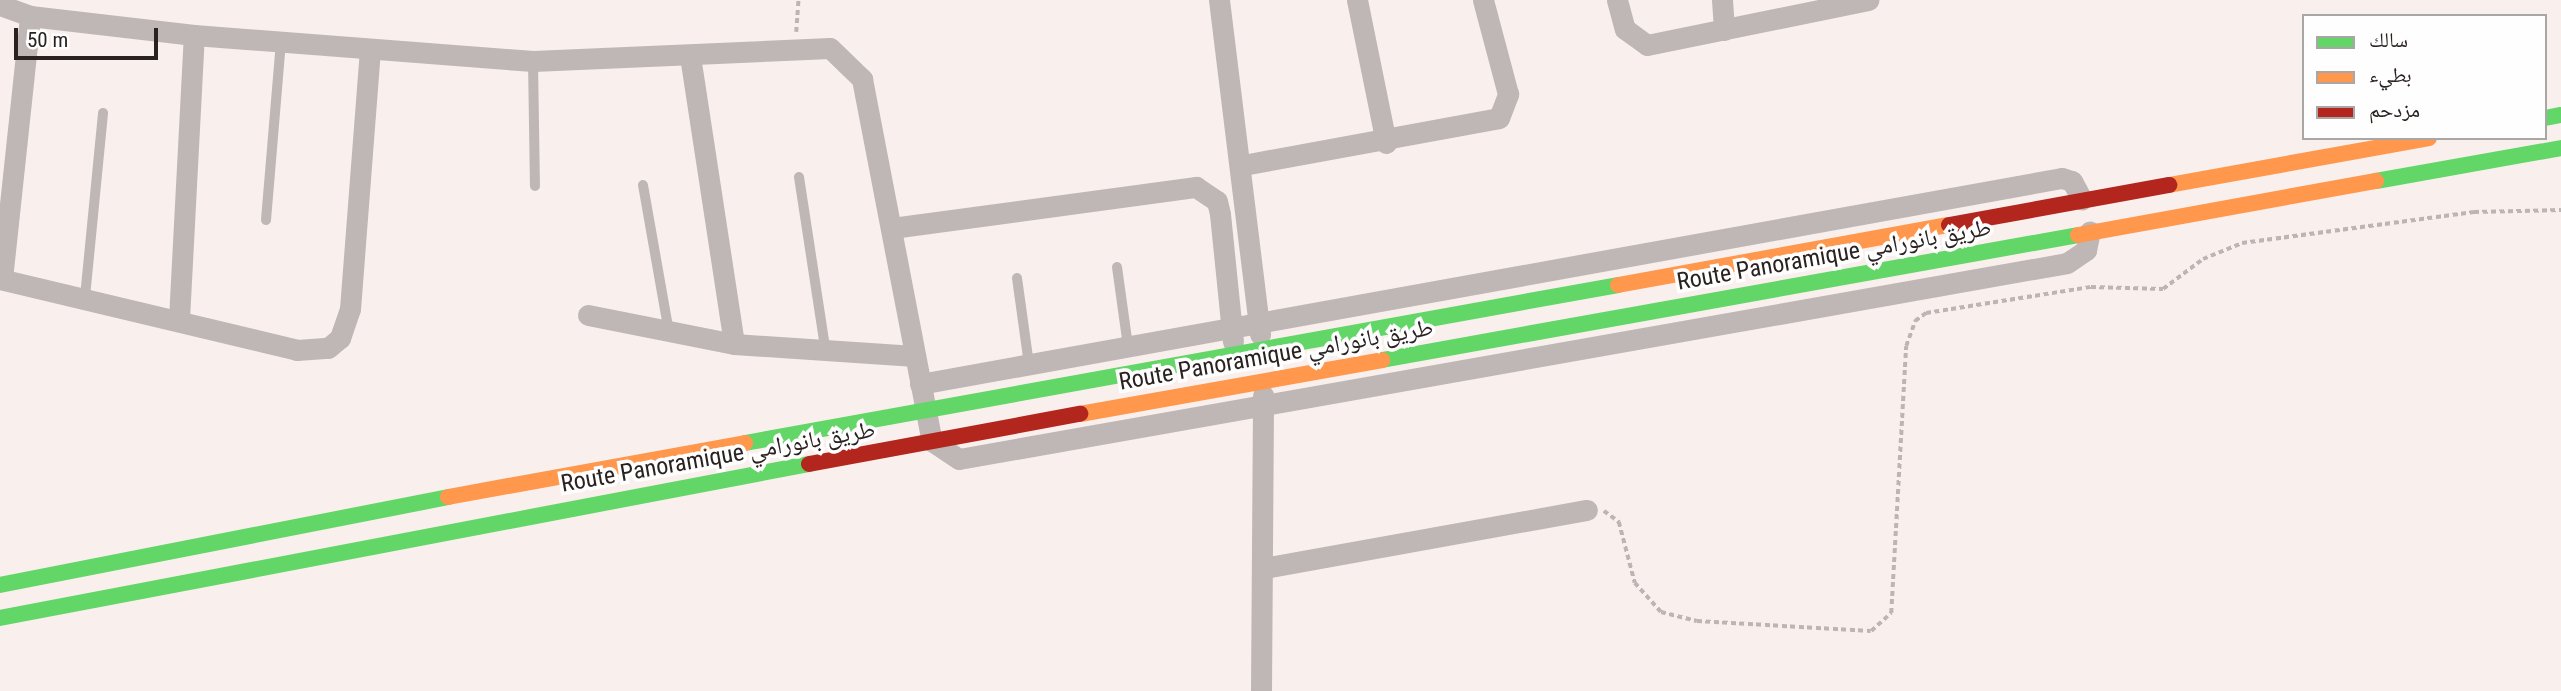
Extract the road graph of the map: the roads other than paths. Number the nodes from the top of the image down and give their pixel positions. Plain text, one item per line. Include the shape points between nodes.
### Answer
1 (1219, 0) edge
2 (1357, 0) edge
3 (1483, 0) edge
4 (1618, 0) edge
5 (1722, 0) edge
6 (1868, 0) edge
7 (1837, 3) edge
8 (0, 5) edge
9 (30, 16) junction
10 (1724, 30) junction
11 (194, 35) junction
12 (281, 43) junction
13 (370, 51) junction
14 (690, 56) junction
15 (533, 61) junction
16 (103, 113) dead end
17 (2418, 140) edge
18 (1386, 143) junction
19 (2561, 148) edge
20 (1242, 165) junction
21 (799, 177) dead end
22 (643, 185) dead end
23 (535, 186) dead end
24 (2141, 189) junction
25 (2082, 200) junction
26 (266, 220) dead end
27 (2146, 221) junction
28 (892, 228) junction
29 (2091, 231) junction
30 (1117, 267) dead end
31 (1017, 278) dead end
32 (1, 279) edge
33 (85, 298) junction
34 (588, 315) dead end
35 (179, 319) junction
36 (1259, 323) junction
37 (1232, 328) junction
38 (669, 333) junction
39 (734, 344) junction
40 (1128, 346) junction
41 (1260, 349) junction
42 (827, 353) junction
43 (1234, 354) junction
44 (915, 356) junction
45 (1029, 364) junction
46 (1262, 381) junction
47 (920, 384) junction
48 (1237, 385) junction
49 (1264, 406) junction
50 (925, 409) junction
51 (1240, 411) junction
52 (932, 441) junction
53 (1587, 510) road end
54 (1264, 568) junction
55 (0, 585) edge
56 (0, 618) edge
57 (1261, 691) edge

1 - 20 street
2 - 18 street
3 - 18 street via 1508,108 1488,123
4 - 10 street via 1636,42
5 - 10 street
6 - 7 street
7 - 10 street
8 - 9 street
9 - 11 street
9 - 32 street
11 - 12 street
11 - 35 street
12 - 13 street
12 - 26 lane
13 - 15 street
13 - 35 street via 349,309 340,338 312,352
14 - 15 street
14 - 28 street via 830,48 862,79
14 - 39 street
15 - 23 lane
16 - 33 lane
17 - 24 street, Route Panoramique طريق بانورامي
18 - 20 street
19 - 27 street, Route Panoramique طريق بانورامي
20 - 36 street
21 - 42 lane
22 - 38 lane
24 - 25 street, Route Panoramique طريق بانورامي
24 - 27 street
25 - 36 street via 2072,181 2062,178
25 - 41 street, Route Panoramique طريق بانورامي
27 - 29 street, Route Panoramique طريق بانورامي
28 - 37 street via 1196,187 1217,201
28 - 44 street
29 - 46 street, Route Panoramique طريق بانورامي
29 - 49 street via 2086,250 2067,263
30 - 40 lane
31 - 45 lane
32 - 33 street
33 - 35 street
34 - 38 street
36 - 37 street
36 - 41 street
37 - 40 street
37 - 43 street
38 - 39 street
39 - 42 street
40 - 45 street
41 - 43 street, Route Panoramique طريق بانورامي
41 - 46 street
42 - 44 street
43 - 48 street
43 - 50 street, Route Panoramique طريق بانورامي
44 - 47 street
45 - 47 street
46 - 48 street, Route Panoramique طريق بانورامي
46 - 49 street
47 - 50 street
48 - 51 street
48 - 52 street, Route Panoramique طريق بانورامي
49 - 51 street
49 - 54 street
50 - 52 street
50 - 55 street, Route Panoramique طريق بانورامي
51 - 52 street via 966,459 946,456
52 - 56 street, Route Panoramique طريق بانورامي
53 - 54 street
54 - 57 street

